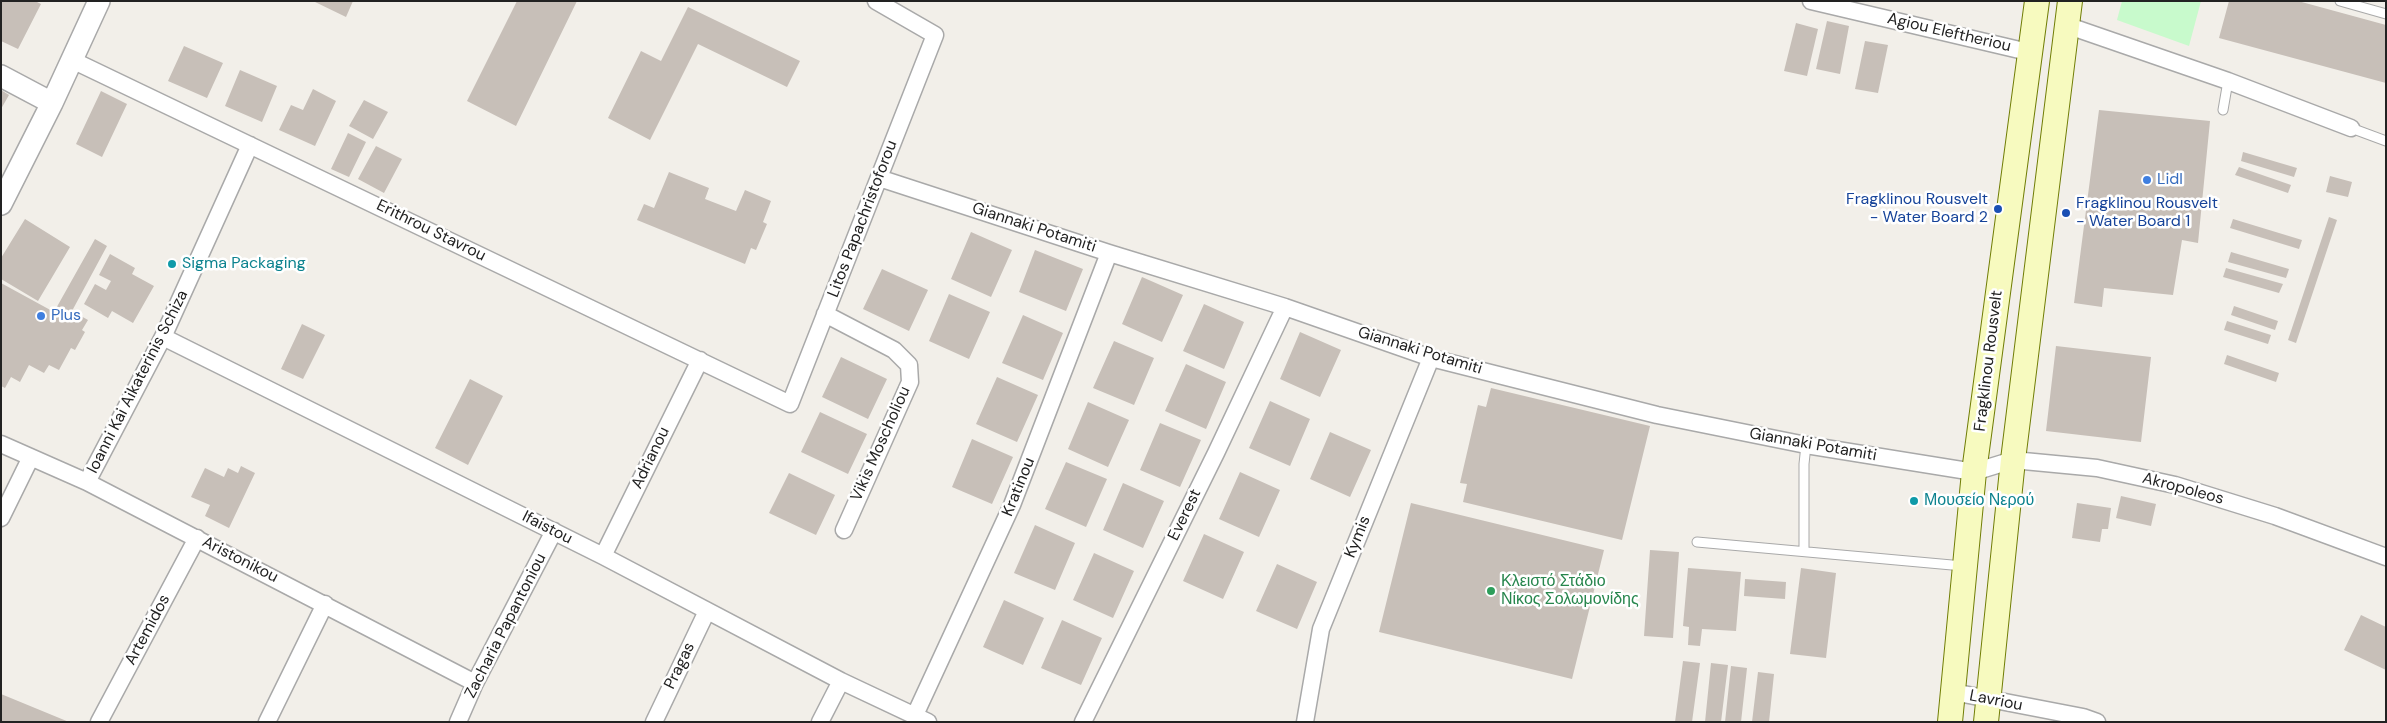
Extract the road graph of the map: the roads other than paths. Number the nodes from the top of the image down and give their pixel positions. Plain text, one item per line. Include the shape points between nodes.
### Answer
1 (99, 1) edge
2 (876, 1) edge
3 (1811, 1) edge
4 (2037, 1) edge
5 (2070, 1) edge
6 (2340, 1) edge
7 (2386, 14) edge
8 (2066, 25) junction
9 (2028, 52) junction
10 (72, 60) junction
11 (1, 76) edge
12 (2228, 81) junction
13 (52, 103) junction
14 (2223, 110) dead end
15 (2351, 128) joint
16 (2386, 141) edge
17 (250, 145) junction
18 (879, 178) junction
19 (1, 204) edge
20 (1109, 254) junction
21 (1285, 307) junction
22 (825, 314) junction
23 (163, 337) junction
24 (1431, 358) junction
25 (700, 360) junction
26 (790, 404) joint
27 (1, 444) edge
28 (1806, 445) junction
29 (30, 459) junction
30 (2013, 460) junction
31 (1974, 472) junction
32 (87, 482) junction
33 (1, 518) edge
34 (844, 530) dead end
35 (554, 532) junction
36 (197, 538) junction
37 (1697, 542) dead end
38 (1804, 550) junction
39 (602, 556) junction
40 (2386, 557) edge
41 (1964, 566) junction
42 (325, 604) junction
43 (708, 610) junction
44 (841, 681) junction
45 (475, 683) junction
46 (1953, 692) junction
47 (1987, 710) edge
48 (922, 718) edge
49 (99, 722) edge
50 (267, 722) edge
51 (458, 722) edge
52 (654, 722) edge
53 (820, 722) edge
54 (1083, 722) edge
55 (1305, 722) edge
56 (1950, 722) edge
57 (2097, 722) edge

1 - 10 street
2 - 18 street, Litos Papachristoforou via 935,35
3 - 9 street, Agiou Eleftheriou
4 - 9 main road, Fragklinou Rousvelt
5 - 8 main road
6 - 7 lane
8 - 12 street
8 - 30 main road
9 - 31 main road, Fragklinou Rousvelt
10 - 13 street
10 - 17 street, Erithrou Stavrou
11 - 13 street
12 - 14 lane
12 - 15 street
13 - 19 street
15 - 16 lane
17 - 23 street, Ioanni Kai Aikaterinis Schiza
17 - 25 street, Erithrou Stavrou
18 - 20 street, Giannaki Potamiti
18 - 22 street, Litos Papachristoforou
20 - 21 street, Giannaki Potamiti
20 - 48 street, Kratinou via 1012,505
21 - 24 street, Giannaki Potamiti
21 - 54 street, Everest
22 - 26 street, Litos Papachristoforou
22 - 34 street, Vikis Moscholiou via 894,350 909,365 910,382
23 - 32 street, Ioanni Kai Aikaterinis Schiza
23 - 35 street, Ifaistou
24 - 28 street, Giannaki Potamiti via 1657,415
24 - 55 street, Kymis via 1321,629
25 - 26 street, Erithrou Stavrou
25 - 39 street, Adrianou
27 - 29 street, Aristonikou
28 - 31 street, Giannaki Potamiti
28 - 38 lane
29 - 32 street, Aristonikou
29 - 33 street
30 - 31 street, Akropoleos
30 - 40 street, Akropoleos via 2097,468 2175,485 2275,516
30 - 47 main road
31 - 41 main road, Fragklinou Rousvelt
32 - 36 street, Aristonikou
35 - 39 street, Ifaistou
35 - 45 street, Zacharia Papantoniou
36 - 42 street, Aristonikou
36 - 49 street, Artemidos
37 - 38 lane
38 - 41 lane
39 - 43 street, Ifaistou
41 - 46 main road, Fragklinou Rousvelt
42 - 45 street, Aristonikou
42 - 50 street
43 - 44 street, Ifaistou
43 - 52 street, Pragas
44 - 48 street, Ifaistou
44 - 53 street
45 - 51 street, Zacharia Papantoniou
46 - 47 street, Lavriou
46 - 56 main road, Fragklinou Rousvelt
47 - 57 street, Lavriou via 2083,717

